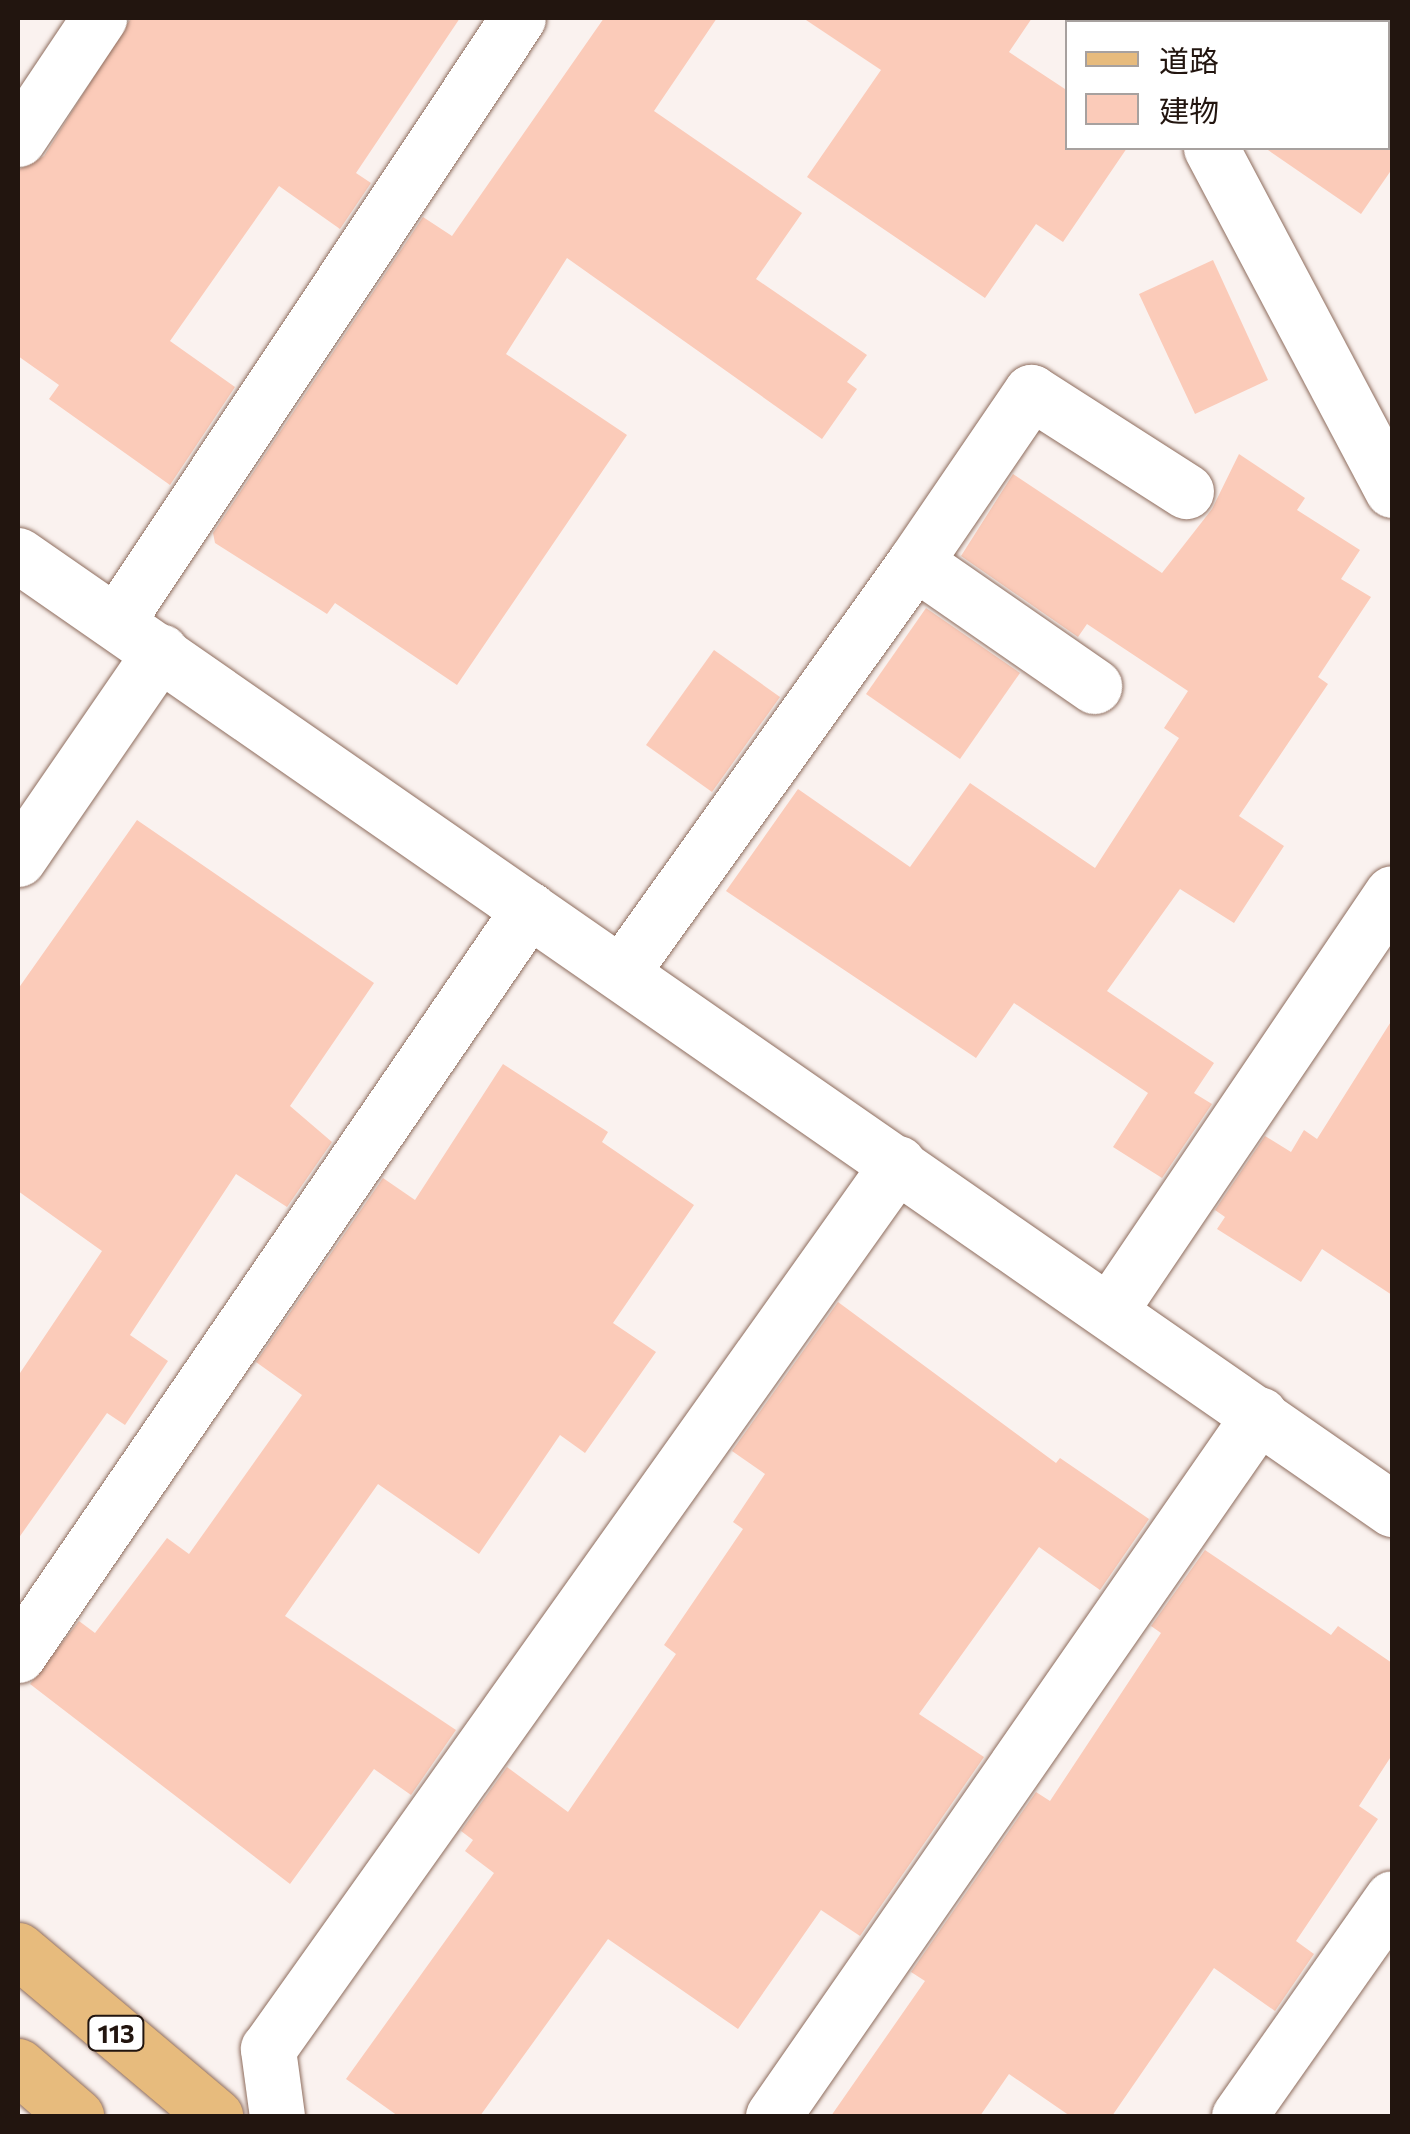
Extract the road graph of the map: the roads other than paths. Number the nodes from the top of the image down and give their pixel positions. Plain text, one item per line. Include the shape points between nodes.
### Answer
1 (99, 18) edge
2 (518, 18) edge
3 (18, 139) edge
4 (1213, 150) edge
5 (1392, 490) edge
6 (1186, 491) dead end
7 (18, 555) edge
8 (915, 562) junction
9 (116, 620) junction
10 (161, 652) junction
11 (1094, 686) dead end
12 (18, 858) edge
13 (1392, 893) edge
14 (528, 909) junction
15 (621, 973) junction
16 (898, 1163) junction
17 (1110, 1310) junction
18 (1260, 1414) junction
19 (1392, 1509) edge
20 (18, 1655) edge
21 (1392, 1898) edge
22 (18, 1950) edge
23 (18, 2066) edge
24 (76, 2116) edge
25 (215, 2116) edge
26 (277, 2116) edge
27 (774, 2116) edge
28 (1238, 2116) edge

1 - 3 street
2 - 9 street
4 - 5 street
6 - 8 street via 1031,392
7 - 9 street
8 - 11 street
8 - 15 street
9 - 10 street
10 - 12 street
10 - 14 street
13 - 17 street
14 - 15 street
14 - 20 street
15 - 16 street
16 - 17 street
16 - 26 street via 268,2048
17 - 18 street
18 - 19 street
18 - 27 street
21 - 28 street
22 - 25 main road, 113
23 - 24 main road

